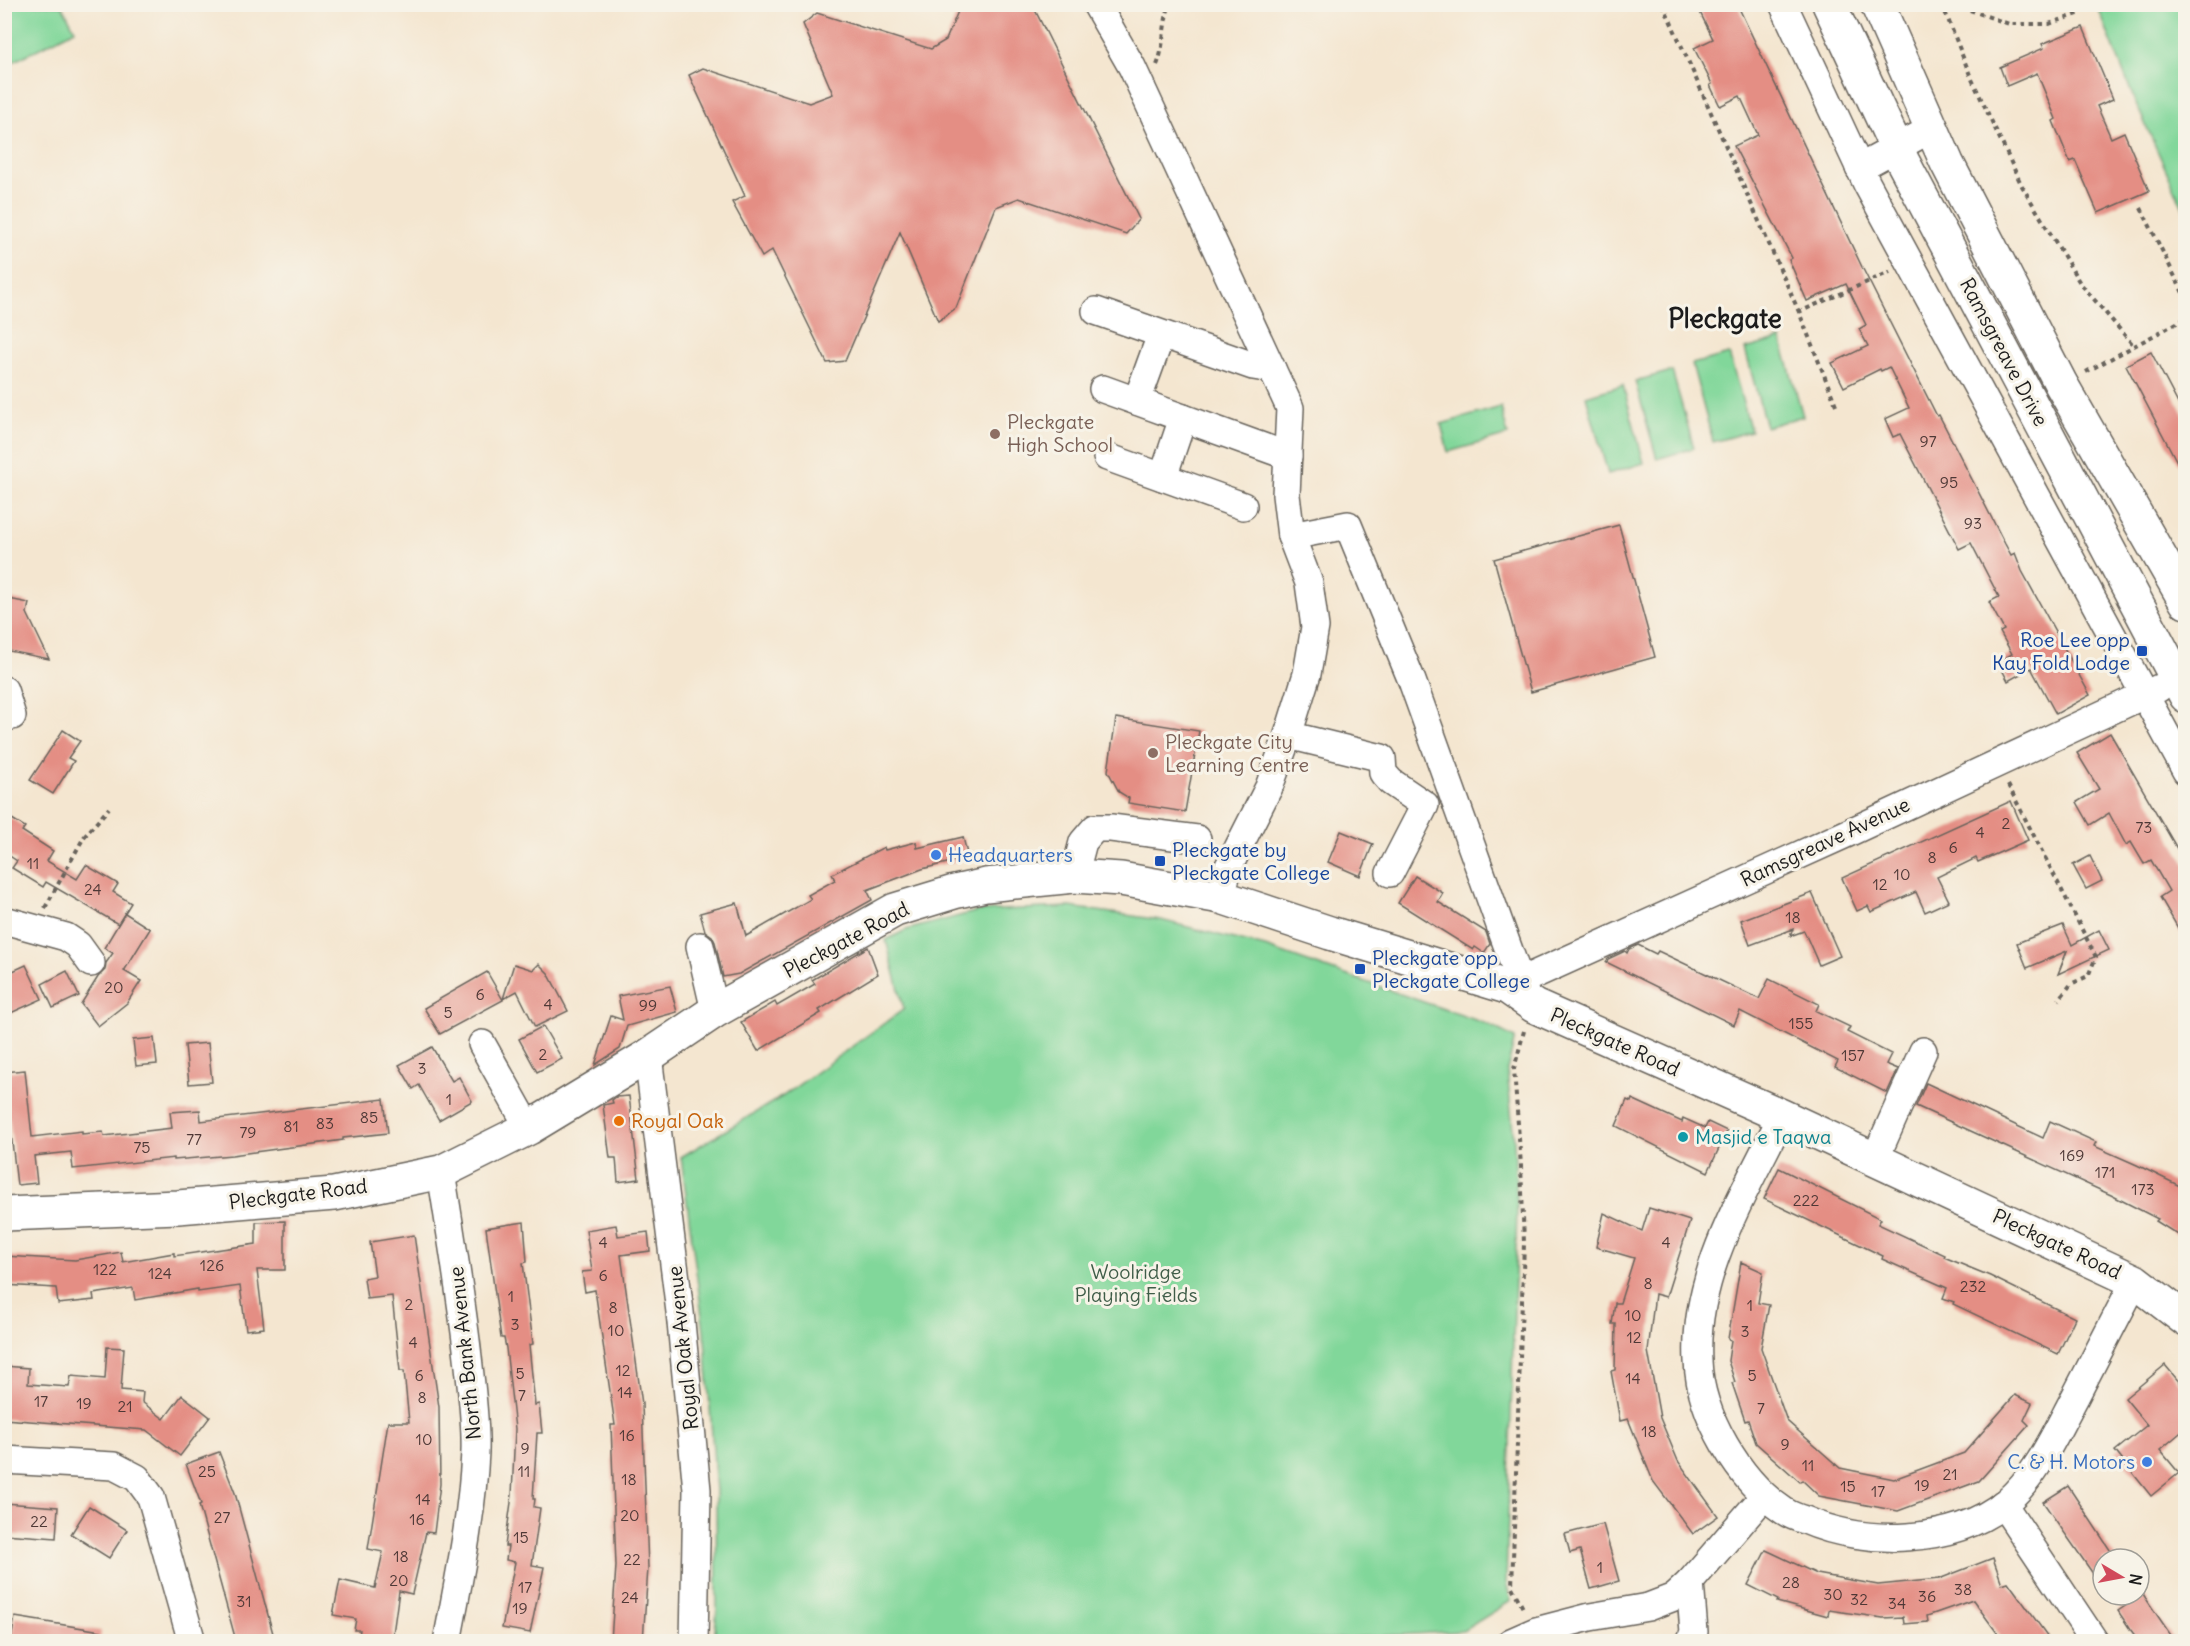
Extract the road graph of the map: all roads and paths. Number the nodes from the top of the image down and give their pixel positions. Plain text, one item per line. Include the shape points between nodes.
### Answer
1 (1096, 4) edge
2 (1170, 4) edge
3 (1663, 4) edge
4 (1782, 4) edge
5 (1829, 4) edge
6 (1877, 4) edge
7 (1942, 4) edge
8 (1953, 4) edge
9 (2079, 4) edge
10 (1139, 83) junction
11 (1931, 129) junction
12 (1897, 147) junction
13 (1859, 168) junction
14 (2141, 208) dead end
15 (1910, 264) junction
16 (2186, 299) edge
17 (1096, 311) dead end
18 (1799, 312) junction
19 (2186, 318) edge
20 (1161, 335) junction
21 (2134, 346) junction
22 (1272, 369) junction
23 (2061, 384) junction
24 (1103, 389) dead end
25 (1137, 401) junction
26 (1836, 405) dead end
27 (1183, 418) junction
28 (1288, 456) junction
29 (1107, 457) dead end
30 (1163, 477) junction
31 (1243, 506) dead end
32 (1291, 536) junction
33 (2186, 602) edge
34 (2182, 685) edge
35 (2143, 695) junction
36 (1288, 735) junction
37 (1996, 763) junction
38 (2186, 771) edge
39 (109, 808) dead end
40 (1197, 839) dead end
41 (1390, 873) dead end
42 (1074, 876) junction
43 (1221, 897) junction
44 (4, 920) edge
45 (32, 926) junction
46 (700, 946) dead end
47 (92, 963) dead end
48 (1520, 991) junction
49 (2059, 1000) dead end
50 (715, 1011) junction
51 (482, 1044) dead end
52 (1923, 1051) dead end
53 (648, 1056) junction
54 (1782, 1116) junction
55 (529, 1128) junction
56 (1875, 1159) junction
57 (441, 1172) junction
58 (4, 1214) edge
59 (2135, 1281) junction
60 (2186, 1320) edge
61 (4, 1460) edge
62 (1764, 1496) junction
63 (2003, 1504) junction
64 (1690, 1582) junction
65 (1536, 1631) junction
66 (1698, 1638) edge
67 (192, 1641) edge
68 (447, 1641) edge
69 (694, 1641) edge
70 (1511, 1641) edge
71 (2095, 1641) edge

1 - 10 street
2 - 10 path via 1164,21 1161,57 1155,71
3 - 18 path
4 - 13 street
5 - 12 main road, Ramsgreave Drive
6 - 11 main road, Ramsgreave Drive
7 - 21 path via 2022,186 2080,283
8 - 9 path via 2009,24 2049,24 2080,13
10 - 22 street
11 - 12 street
11 - 23 main road, Ramsgreave Drive
12 - 13 street
12 - 34 main road, Ramsgreave Drive
13 - 15 street
14 - 16 path
15 - 18 path
15 - 35 street
17 - 20 street
18 - 26 path
19 - 21 path
20 - 22 street
20 - 25 street
21 - 23 path
22 - 28 street via 1290,408
23 - 33 main road, Ramsgreave Drive
24 - 25 street
25 - 27 street
27 - 28 street
27 - 30 street
28 - 32 street via 1286,495
29 - 30 street
30 - 31 street
32 - 36 street via 1309,583 1315,627 1307,674
32 - 48 street via 1348,525 1412,681
34 - 35 street, Ramsgreave Avenue
35 - 37 street, Ramsgreave Avenue
35 - 38 street
36 - 41 street via 1382,758 1383,773 1391,782 1425,805
36 - 43 street via 1269,787 1228,868
37 - 48 street, Ramsgreave Avenue
37 - 49 path via 2096,957 2088,976 2071,984
39 - 45 path via 84,837
40 - 42 street via 1095,828 1083,842
42 - 43 main road, Pleckgate Road via 1120,879
42 - 50 main road, Pleckgate Road via 986,885 895,910
43 - 48 main road, Pleckgate Road
44 - 45 street
45 - 47 street via 66,937
46 - 50 street
48 - 54 main road, Pleckgate Road
48 - 65 path via 1521,1036 1514,1069 1524,1243 1512,1587
50 - 53 main road, Pleckgate Road
51 - 55 street
52 - 56 street
53 - 55 main road, Pleckgate Road
53 - 69 street, Royal Oak Avenue via 680,1312 697,1490
54 - 56 main road, Pleckgate Road
54 - 62 street via 1719,1246 1698,1323 1698,1363 1705,1403 1732,1458
55 - 57 main road, Pleckgate Road
56 - 59 main road, Pleckgate Road
57 - 58 main road, Pleckgate Road via 334,1194 178,1207
57 - 68 street, North Bank Avenue via 464,1321 475,1430 470,1511
59 - 60 main road, Pleckgate Road
59 - 63 street via 2040,1463
61 - 67 street via 114,1466 137,1478 151,1497
62 - 63 street via 1786,1513 1815,1525 1881,1538 1918,1536 1967,1525
62 - 64 street
63 - 71 street
64 - 65 street via 1674,1597 1648,1607
64 - 66 street
65 - 70 street

